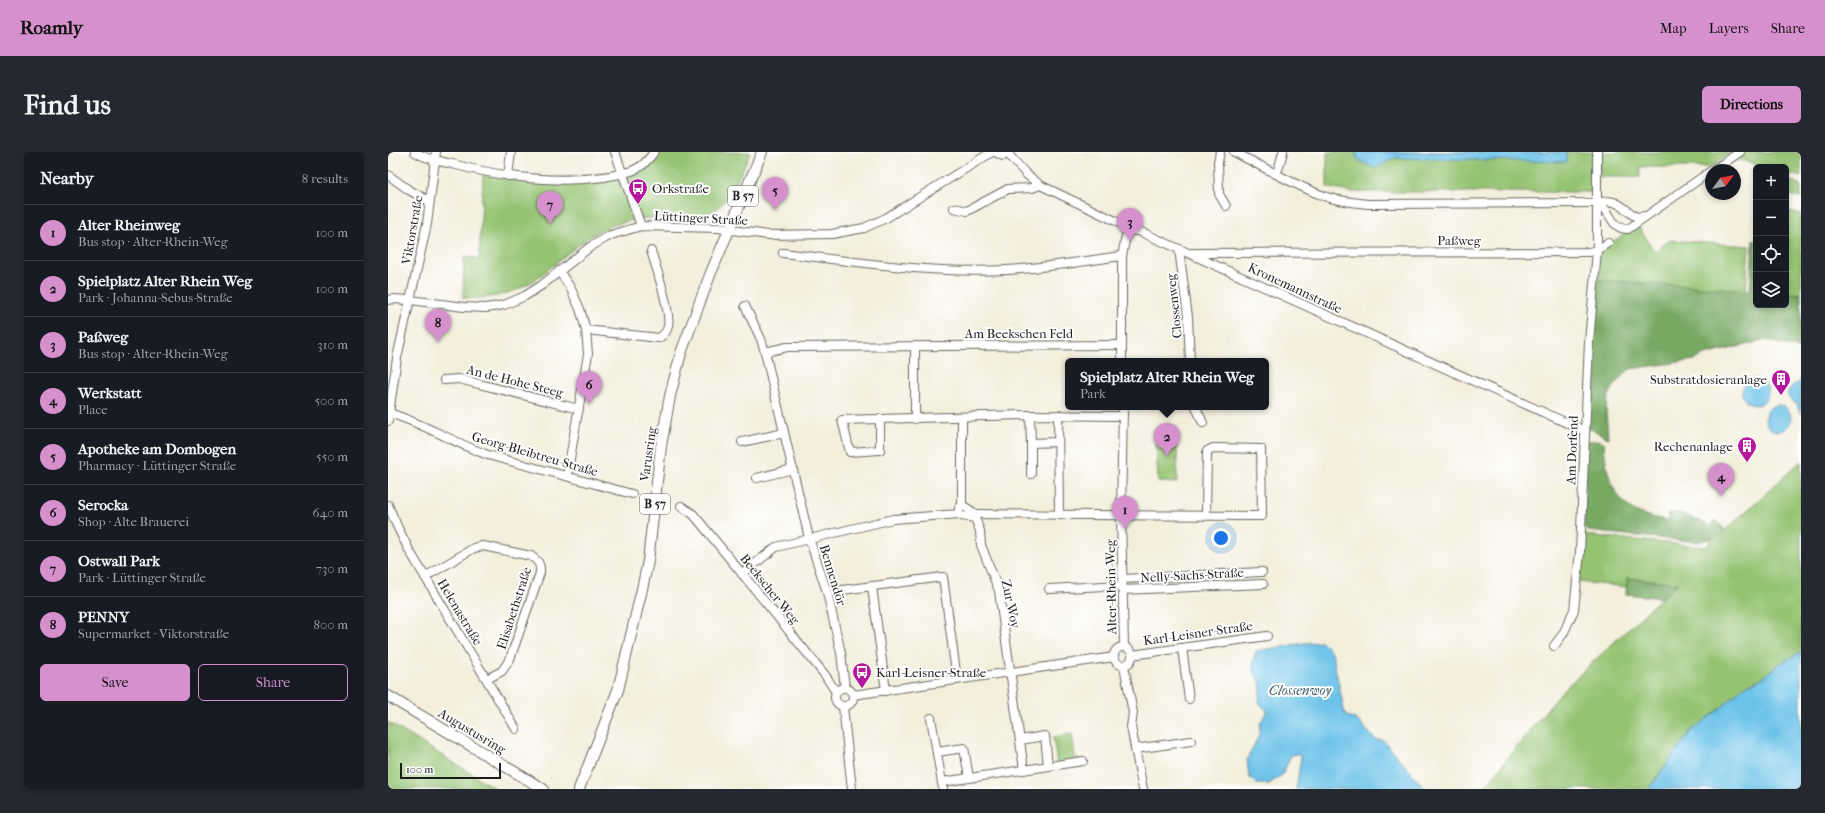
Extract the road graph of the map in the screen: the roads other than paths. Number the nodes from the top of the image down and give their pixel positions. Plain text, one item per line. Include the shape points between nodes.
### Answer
1 (415, 152) edge
2 (511, 152) edge
3 (615, 152) edge
4 (654, 152) edge
5 (762, 152) edge
6 (992, 152) edge
7 (995, 152) edge
8 (1220, 152) edge
9 (1234, 152) edge
10 (1283, 152) edge
11 (1597, 152) edge
12 (1740, 152) edge
13 (1009, 153) edge
14 (436, 156) edge
15 (1722, 164) edge
16 (623, 174) junction
17 (1276, 174) junction
18 (388, 175) edge
19 (508, 176) junction
20 (1705, 176) edge
21 (1040, 185) junction
22 (429, 201) junction
23 (1597, 203) junction
24 (1226, 206) dead end
25 (954, 208) dead end
26 (1645, 216) junction
27 (641, 226) junction
28 (730, 229) junction
29 (1127, 231) junction
30 (1608, 243) dead end
31 (1179, 249) junction
32 (1597, 250) junction
33 (651, 251) dead end
34 (783, 253) dead end
35 (1189, 253) junction
36 (1122, 256) junction
37 (559, 271) junction
38 (388, 300) edge
39 (410, 300) junction
40 (745, 306) dead end
41 (586, 330) junction
42 (1122, 345) junction
43 (916, 346) junction
44 (765, 352) junction
45 (1122, 358) edge
46 (1190, 358) edge
47 (444, 380) dead end
48 (579, 409) junction
49 (1123, 410) edge
50 (1197, 410) edge
51 (1030, 415) junction
52 (1058, 415) junction
53 (1123, 416) junction
54 (388, 417) edge
55 (962, 418) junction
56 (880, 419) junction
57 (915, 419) junction
58 (1203, 423) dead end
59 (784, 432) junction
60 (1584, 432) junction
61 (742, 442) dead end
62 (1058, 442) junction
63 (1031, 443) junction
64 (793, 469) junction
65 (1032, 474) dead end
66 (567, 476) junction
67 (757, 478) dead end
68 (632, 494) dead end
69 (388, 505) edge
70 (962, 505) junction
71 (681, 506) dead end
72 (959, 514) junction
73 (1059, 515) junction
74 (1121, 515) junction
75 (975, 516) junction
76 (1206, 516) junction
77 (809, 538) junction
78 (1262, 572) dead end
79 (742, 574) junction
80 (425, 577) junction
81 (1263, 584) dead end
82 (1122, 585) junction
83 (872, 587) junction
84 (1049, 589) dead end
85 (842, 590) dead end
86 (1267, 636) dead end
87 (1554, 646) dead end
88 (1124, 647) junction
89 (1182, 648) junction
90 (1132, 655) junction
91 (1114, 657) junction
92 (1124, 666) junction
93 (1010, 673) junction
94 (487, 679) junction
95 (957, 680) junction
96 (845, 688) junction
97 (886, 691) junction
98 (836, 692) junction
99 (388, 696) edge
100 (853, 696) junction
101 (1189, 699) dead end
102 (842, 707) junction
103 (931, 718) dead end
104 (516, 729) dead end
105 (1020, 740) junction
106 (1191, 741) dead end
107 (1135, 750) junction
108 (937, 752) junction
109 (1083, 762) dead end
110 (1048, 766) junction
111 (1024, 770) junction
112 (969, 778) junction
113 (942, 786) edge
114 (543, 789) edge
115 (579, 789) edge
116 (852, 789) edge
117 (1143, 789) edge

1 - 14 street
2 - 19 street
3 - 16 street
4 - 16 street via 634,170
5 - 28 main road, Varusring / B 57
6 - 28 street, Lüttinger Straße via 886,218 864,228 816,235 768,235
7 - 13 street via 1003,156
8 - 24 street via 1219,194
9 - 17 street
10 - 17 street
11 - 23 street, Am Dorfend
12 - 15 street
13 - 21 street, Kronemannstraße via 1026,174
14 - 19 street via 484,172
14 - 22 street, Viktorstraße
16 - 19 street via 582,180 543,180
16 - 27 street
17 - 23 street via 1325,197 1367,204
18 - 22 street
20 - 26 street
21 - 25 street via 1008,189 967,211
21 - 29 street, Kronemannstraße via 1122,224
22 - 39 street, Viktorstraße via 427,224
23 - 26 street via 1613,201 1636,217
23 - 26 street via 1604,206 1615,226 1621,229 1628,229
23 - 32 street, Am Dorfend
27 - 28 street, Lüttinger Straße
27 - 37 street, Lüttinger Straße via 611,235 590,247
28 - 115 main road, Varusring / B 57 via 681,353 661,446 648,561 642,589 618,690
29 - 31 street, Kronemannstraße via 1139,231
29 - 36 street
30 - 32 street
31 - 35 street, Kronemannstraße
31 - 46 street, Clossenweg via 1188,316
32 - 35 street, Paßweg
32 - 60 street, Am Dorfend
33 - 41 street via 663,290 668,325 665,334 659,338
34 - 36 street via 895,267 974,270 1027,269
35 - 60 street, Kronemannstraße
36 - 42 street
37 - 39 street, Lüttinger Straße via 525,296 504,305 464,308
37 - 41 street via 575,296
38 - 39 street, Lüttinger Straße
39 - 54 street, Viktorstraße
40 - 44 street, Bennendör
41 - 48 street via 588,354
42 - 43 street, Am Beekschen Feld
42 - 45 street
43 - 44 street, Am Beekschen Feld via 787,347
43 - 57 street
44 - 59 street, Bennendör
47 - 48 street, An de Hohe Steeg via 459,379
48 - 66 street
49 - 53 street, Alter-Rhein-Weg
50 - 58 street
51 - 52 street
51 - 55 street
51 - 63 street
52 - 53 street
52 - 62 street
53 - 74 street, Alter-Rhein-Weg
54 - 66 street, Georg-Bleibtreu-Straße via 402,417 469,448
55 - 57 street
55 - 70 street
56 - 56 street via 842,420 850,452 880,450
56 - 57 street
59 - 61 street
59 - 64 street, Bennendör
60 - 87 street, Am Dorfend via 1580,552 1574,610 1563,634
62 - 63 street
62 - 73 street
63 - 65 street
64 - 67 street
64 - 77 street, Bennendör
66 - 68 street, Georg-Bleibtreu-Straße
69 - 80 street, Helenastraße
70 - 72 street
70 - 75 street
71 - 79 street, Beekscher Weg via 693,514
72 - 75 street
72 - 77 street via 894,519
73 - 74 street
73 - 75 street
74 - 76 street
74 - 82 street, Alter-Rhein-Weg
75 - 93 street, Zur Woy via 981,545 999,591
76 - 76 street via 1262,516 1261,449 1213,448 1207,451
77 - 79 street via 776,547
77 - 96 street, Bennendör via 827,592 841,653
78 - 82 street, Nelly-Sachs-Straße
79 - 98 street, Beekscher Weg
80 - 94 street, Helenastraße
80 - 94 street, Elisabethstraße via 474,548 483,546 531,556 537,560 541,567 540,573 510,659 502,671
81 - 82 street, Nelly-Sachs-Straße
82 - 84 street
82 - 88 street, Alter-Rhein-Weg
83 - 85 street
83 - 95 street via 943,578
83 - 97 street
86 - 89 street, Karl-Leisner-Straße
88 - 90 street, Alter-Rhein-Weg via 1130,650
88 - 91 street, Alter-Rhein-Weg via 1116,650
89 - 90 street, Karl-Leisner-Straße
89 - 101 street
90 - 92 street via 1132,661
91 - 92 street via 1116,663
91 - 93 street
92 - 107 street
93 - 95 street
93 - 105 street, Zur Woy
94 - 104 street, Helenastraße
95 - 97 street
96 - 98 street
96 - 100 street via 850,690
97 - 100 street
98 - 102 street via 835,701
99 - 114 main road, Augustusring
100 - 102 street via 853,702
102 - 116 street
103 - 108 street
105 - 110 street via 1045,736
105 - 111 street, Zur Woy
106 - 107 street
107 - 117 street
108 - 112 street via 964,748
108 - 113 street
109 - 110 street
110 - 111 street
111 - 112 street
112 - 113 street

